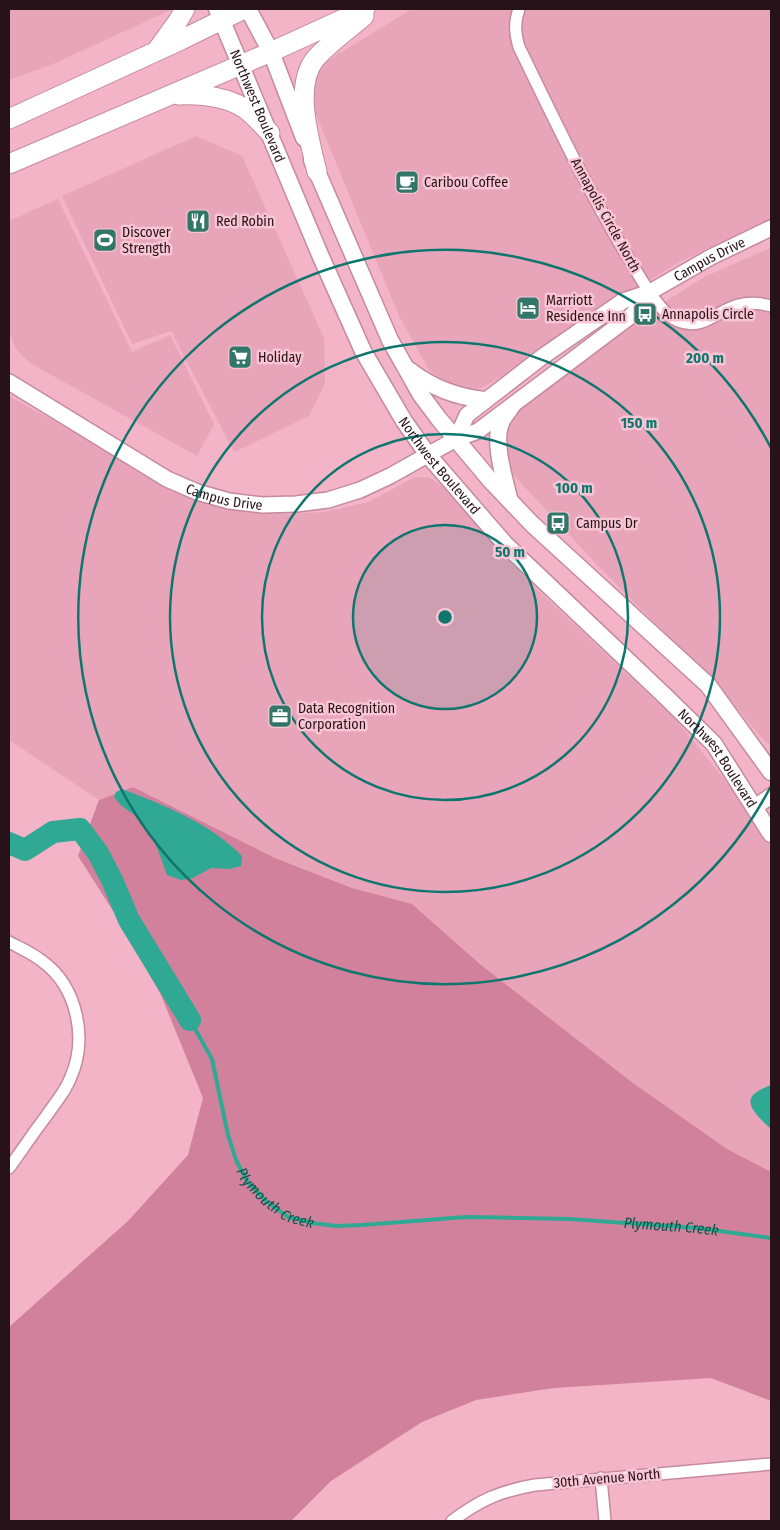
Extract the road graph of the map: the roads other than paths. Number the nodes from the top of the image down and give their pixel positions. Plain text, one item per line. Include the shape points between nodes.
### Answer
1 (186, 9) edge
2 (244, 9) edge
3 (248, 9) edge
4 (365, 9) edge
5 (373, 9) edge
6 (519, 9) edge
7 (220, 14) edge
8 (154, 52) junction
9 (271, 52) junction
10 (241, 64) junction
11 (168, 96) junction
12 (9, 119) edge
13 (270, 133) junction
14 (9, 164) edge
15 (317, 172) junction
16 (771, 228) edge
17 (650, 292) junction
18 (771, 306) edge
19 (405, 366) junction
20 (9, 382) edge
21 (485, 400) junction
22 (512, 406) junction
23 (456, 439) junction
24 (428, 455) junction
25 (509, 500) junction
26 (771, 772) edge
27 (771, 796) edge
28 (755, 807) junction
29 (771, 834) edge
30 (9, 942) edge
31 (9, 1168) edge
32 (771, 1464) edge
33 (601, 1478) junction
34 (452, 1521) edge
35 (605, 1521) edge

1 - 8 highway
2 - 7 highway
3 - 9 main road, Northwest Boulevard
4 - 9 highway
5 - 15 highway via 314,60 307,75 304,93
6 - 17 street, Annapolis Circle North via 515,33 519,47 598,204
7 - 8 highway
7 - 10 main road, Northwest Boulevard
8 - 12 highway
9 - 10 highway
9 - 15 main road, Northwest Boulevard
10 - 11 highway
10 - 13 main road, Northwest Boulevard
11 - 13 highway via 198,94 225,99 246,109
11 - 14 highway
13 - 24 main road, Northwest Boulevard via 363,351
15 - 19 main road, Northwest Boulevard via 368,292
16 - 17 street, Campus Drive
17 - 18 street, Annapolis Circle North via 677,321 690,324 702,323 741,304
17 - 21 street, Campus Drive via 623,301
17 - 22 street, Campus Drive via 632,315
19 - 21 main road via 442,390 464,398
19 - 23 main road, Northwest Boulevard via 421,395
20 - 24 street, Campus Drive via 167,478 197,492 229,501 262,505 328,500 383,480
21 - 23 street, Campus Drive via 467,415
22 - 23 street, Campus Drive via 478,431
22 - 25 main road via 500,423 498,438 499,458
23 - 24 street, Campus Drive
23 - 25 main road, Northwest Boulevard
24 - 28 main road, Northwest Boulevard via 505,544 714,744
25 - 26 main road, Northwest Boulevard via 708,685
27 - 28 street
28 - 29 main road, Northwest Boulevard
30 - 31 street via 43,961 56,975 67,990 79,1025 76,1063 70,1080
32 - 33 street, 30th Avenue North
33 - 34 street, 30th Avenue North via 512,1489 471,1507
33 - 35 street

